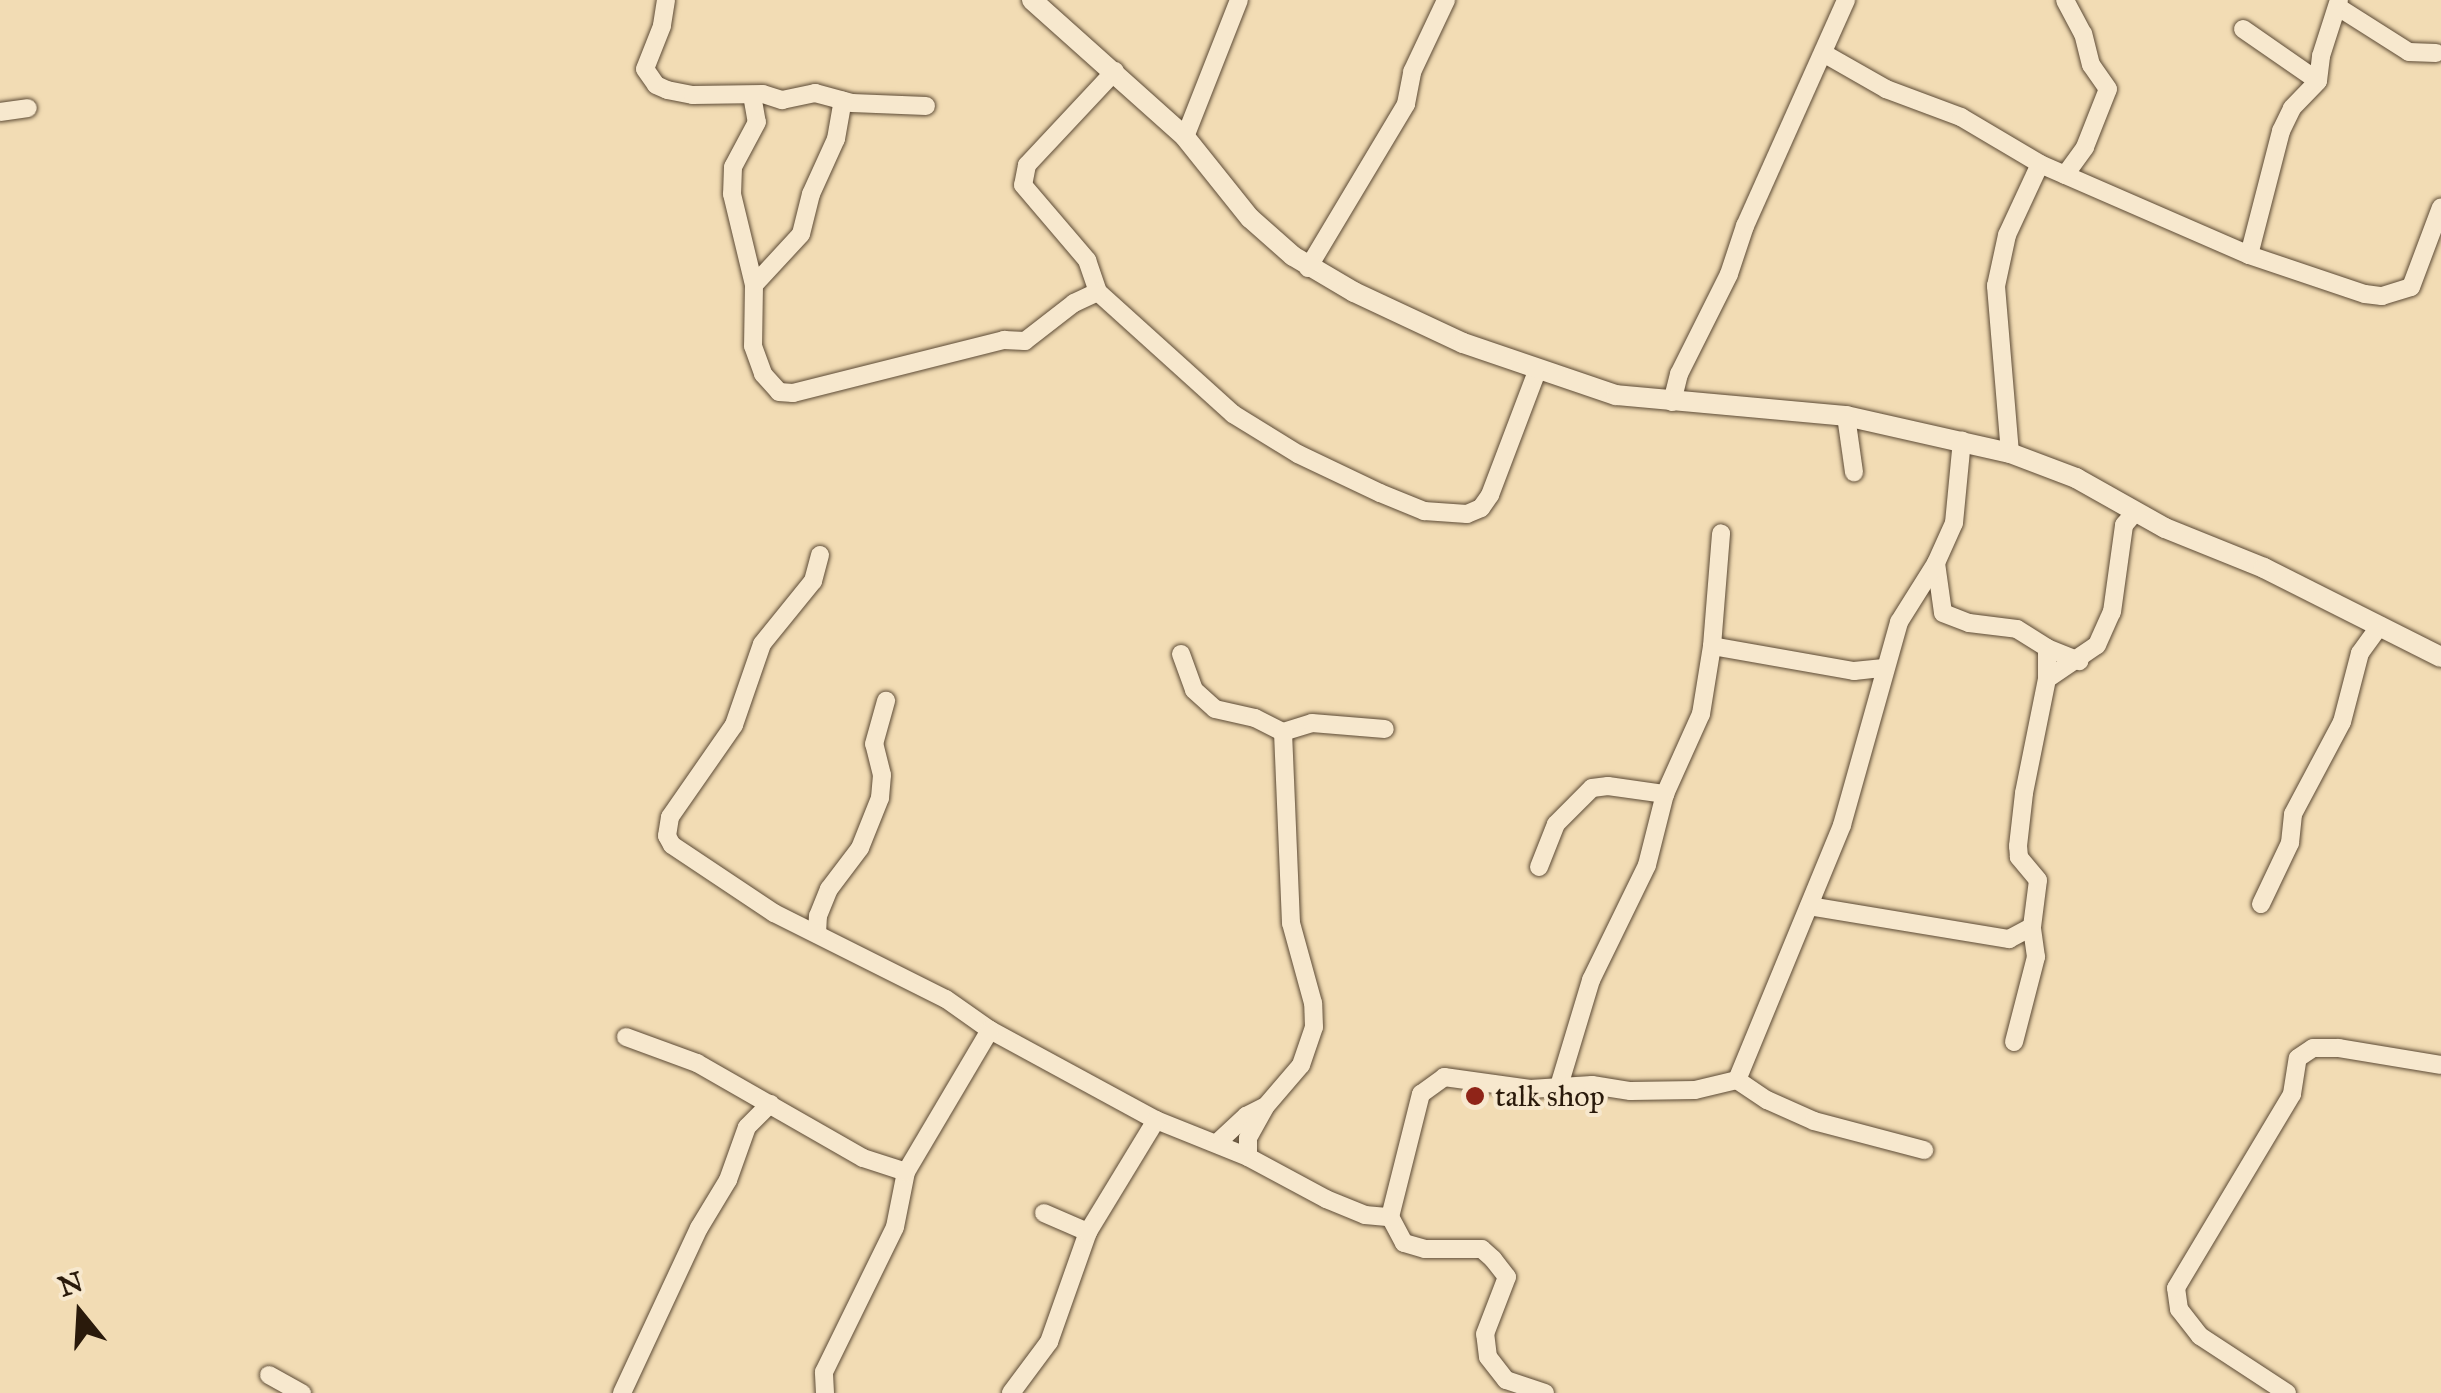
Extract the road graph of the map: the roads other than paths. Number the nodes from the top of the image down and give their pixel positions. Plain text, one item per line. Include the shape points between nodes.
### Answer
1 (666, 0) edge
2 (1032, 0) edge
3 (1239, 0) edge
4 (1446, 0) edge
5 (1846, 0) edge
6 (2065, 0) edge
7 (2339, 4) edge
8 (2244, 29) dead end
9 (1823, 52) junction
10 (2436, 54) dead end
11 (1116, 71) junction
12 (2318, 81) junction
13 (752, 95) junction
14 (843, 101) junction
15 (926, 106) dead end
16 (28, 108) dead end
17 (0, 112) edge
18 (1185, 137) junction
19 (2040, 164) junction
20 (2065, 175) junction
21 (2441, 207) edge
22 (1327, 240) junction
23 (2249, 255) junction
24 (1308, 268) junction
25 (1334, 280) junction
26 (754, 285) junction
27 (1098, 292) junction
28 (1537, 370) junction
29 (793, 393) junction
30 (1672, 402) junction
31 (769, 408) dead end
32 (1846, 416) junction
33 (1962, 440) junction
34 (2010, 453) junction
35 (1854, 472) dead end
36 (2136, 511) junction
37 (1721, 533) dead end
38 (820, 555) dead end
39 (1936, 563) junction
40 (2380, 625) junction
41 (1712, 646) junction
42 (2047, 648) junction
43 (1182, 654) dead end
44 (2441, 657) edge
45 (2080, 661) junction
46 (1884, 668) junction
47 (2047, 679) junction
48 (886, 702) dead end
49 (1386, 729) dead end
50 (1283, 732) junction
51 (1665, 794) junction
52 (1539, 867) dead end
53 (2260, 904) dead end
54 (1809, 906) junction
55 (2032, 928) junction
56 (817, 934) junction
57 (990, 1030) junction
58 (626, 1037) dead end
59 (2014, 1042) dead end
60 (2441, 1065) edge
61 (1737, 1080) junction
62 (1559, 1086) junction
63 (770, 1104) junction
64 (1265, 1107) junction
65 (1156, 1120) junction
66 (1218, 1144) junction
67 (1924, 1150) dead end
68 (1248, 1157) junction
69 (906, 1172) junction
70 (1044, 1213) dead end
71 (1390, 1217) junction
72 (1088, 1232) junction
73 (269, 1375) dead end
74 (302, 1393) edge
75 (622, 1393) edge
76 (825, 1393) edge
77 (1011, 1393) edge
78 (1545, 1393) edge
79 (2287, 1393) edge

1 - 13 street via 646,62 649,78 693,96
2 - 11 street
3 - 18 street
4 - 22 street via 1412,72 1406,104
5 - 9 street
6 - 20 street via 2108,89
7 - 10 street via 2409,52
7 - 12 street
8 - 12 street
9 - 19 street via 1886,89 1961,116
9 - 30 street
11 - 18 street
11 - 27 street via 1022,175 1032,198 1086,260
12 - 23 street via 2281,131
13 - 14 street via 782,100 815,93
13 - 26 street via 757,122 732,177
14 - 15 street
14 - 26 street via 801,234
16 - 17 street
18 - 24 street via 1250,218
19 - 20 street
19 - 34 street via 2006,235 1996,286
20 - 23 street
21 - 23 street via 2419,272 2399,293 2365,294
22 - 24 street
22 - 25 street
24 - 25 street
25 - 28 street via 1462,343
26 - 29 street via 758,365 771,386
27 - 28 street via 1233,414 1380,493 1448,516 1481,508 1490,496
27 - 29 street via 1025,341 1004,340
28 - 30 street via 1616,395
29 - 31 street
30 - 32 street
32 - 33 street
32 - 35 street
33 - 34 street
33 - 39 street via 1957,509
34 - 36 street
36 - 40 street
36 - 45 street via 2124,524 2112,612 2098,645
37 - 41 street
38 - 56 street via 814,581 762,644 734,725 674,809 668,836 687,859
39 - 42 street via 1943,613 2018,629
39 - 46 street via 1904,610
40 - 44 street
40 - 53 street via 2360,653 2342,722 2298,802 2290,843
41 - 46 street via 1854,671
41 - 51 street via 1701,714
42 - 45 street
42 - 47 street
43 - 50 street via 1201,701
45 - 47 street
46 - 54 street via 1852,792
47 - 55 street via 2018,846 2038,880
48 - 56 street via 874,744 880,798 860,848 829,889
49 - 50 street via 1312,723
50 - 64 street via 1291,922 1314,1027 1293,1078
51 - 52 street via 1592,788 1556,824
51 - 62 street via 1648,865 1591,980
54 - 55 street via 2010,939
54 - 61 street
55 - 59 street via 2036,956
56 - 57 street via 946,999
57 - 65 street
57 - 69 street
58 - 63 street via 674,1052
60 - 79 street via 2339,1048 2313,1048 2298,1058 2292,1094 2176,1288 2180,1310 2200,1336
61 - 62 street via 1677,1091
61 - 67 street via 1814,1121
62 - 71 street via 1530,1089 1460,1076 1435,1080 1421,1094
63 - 69 street via 862,1158
63 - 75 street via 744,1133 728,1180
64 - 66 street
64 - 68 street via 1248,1138
65 - 66 street
65 - 72 street
66 - 68 street
68 - 71 street via 1326,1199
69 - 76 street via 895,1226 824,1372
70 - 72 street
71 - 78 street via 1404,1243 1482,1249 1493,1259 1507,1277 1485,1334 1488,1358 1506,1380
72 - 77 street via 1049,1342
73 - 74 street

